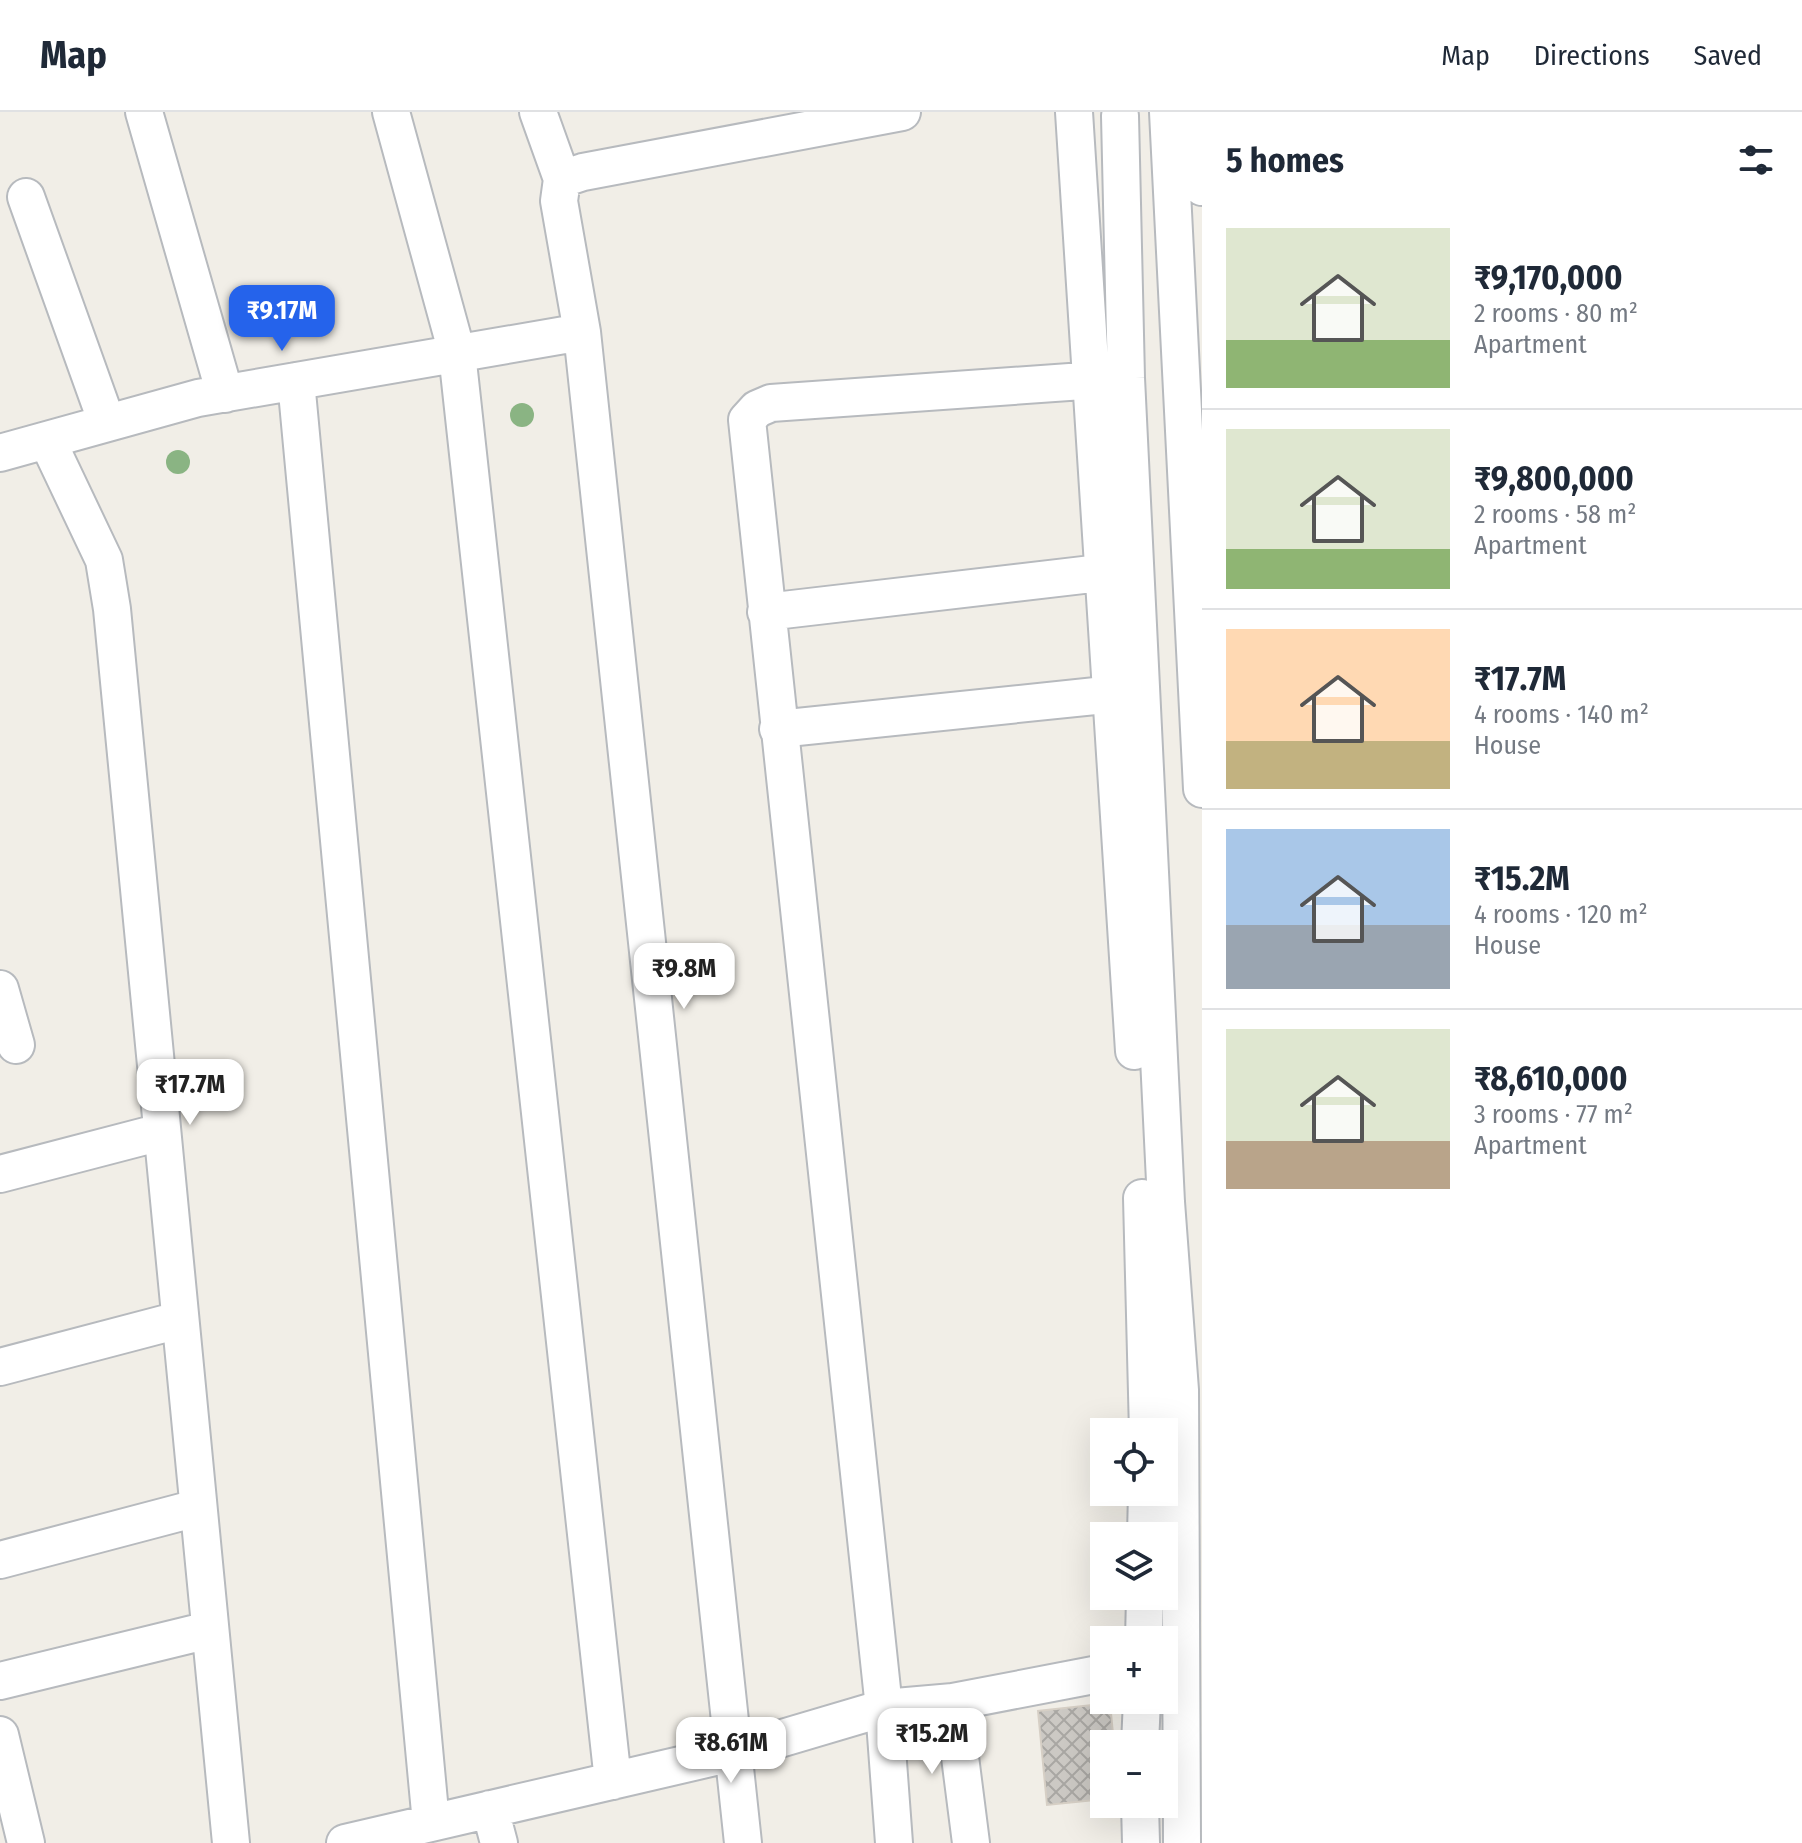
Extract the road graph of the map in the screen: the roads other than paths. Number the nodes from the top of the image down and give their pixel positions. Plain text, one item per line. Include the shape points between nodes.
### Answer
1 (144, 112) edge
2 (391, 112) edge
3 (538, 112) edge
4 (902, 112) edge
5 (1074, 112) edge
6 (1168, 112) edge
7 (1196, 112) edge
8 (1128, 113) edge
9 (562, 179) junction
10 (1202, 187) edge
11 (26, 197) dead end
12 (582, 332) junction
13 (1189, 341) edge
14 (457, 353) junction
15 (1126, 378) junction
16 (1091, 380) junction
17 (296, 381) junction
18 (225, 394) junction
19 (107, 423) junction
20 (47, 440) junction
21 (0, 453) edge
22 (1195, 548) edge
23 (1119, 571) junction
24 (766, 612) junction
25 (1126, 692) junction
26 (778, 729) junction
27 (1202, 789) edge
28 (0, 989) edge
29 (16, 1045) dead end
30 (161, 1132) junction
31 (0, 1174) edge
32 (179, 1320) junction
33 (0, 1367) edge
34 (1148, 1418) edge
35 (197, 1508) junction
36 (0, 1560) edge
37 (209, 1630) junction
38 (1183, 1658) edge
39 (1090, 1676) edge
40 (0, 1681) edge
41 (953, 1702) junction
42 (884, 1708) junction
43 (0, 1735) edge
44 (732, 1753) junction
45 (613, 1781) junction
46 (1140, 1818) edge
47 (431, 1823) junction
48 (495, 1826) edge
49 (26, 1843) edge
50 (231, 1843) edge
51 (345, 1843) edge
52 (743, 1843) edge
53 (894, 1843) edge
54 (971, 1843) edge
55 (1141, 1843) edge
56 (1182, 1843) edge

1 - 18 street
2 - 14 street
3 - 9 street
4 - 9 street
5 - 16 street
6 - 13 street
7 - 10 street
8 - 15 street
9 - 12 street via 559,201
11 - 19 street
12 - 14 street
12 - 44 street
13 - 22 street
14 - 17 street
14 - 45 street
15 - 16 street
15 - 23 street
16 - 23 street
16 - 24 street via 771,403 757,409 747,420 747,436
17 - 18 street
17 - 47 street
18 - 19 street
19 - 20 street
20 - 21 street
20 - 30 street via 104,560
22 - 27 street
23 - 24 street
23 - 25 street
24 - 26 street
25 - 26 street
25 - 34 street
25 - 38 street via 1180,1390
26 - 42 street
28 - 29 street
30 - 31 street
30 - 32 street
32 - 33 street
32 - 35 street
35 - 36 street
35 - 37 street
37 - 40 street
37 - 50 street
38 - 56 street
39 - 41 street
41 - 42 street
41 - 54 street
42 - 44 street
42 - 53 street
43 - 49 street
44 - 45 street
44 - 52 street
45 - 48 street
46 - 55 street
47 - 48 street
47 - 51 street

